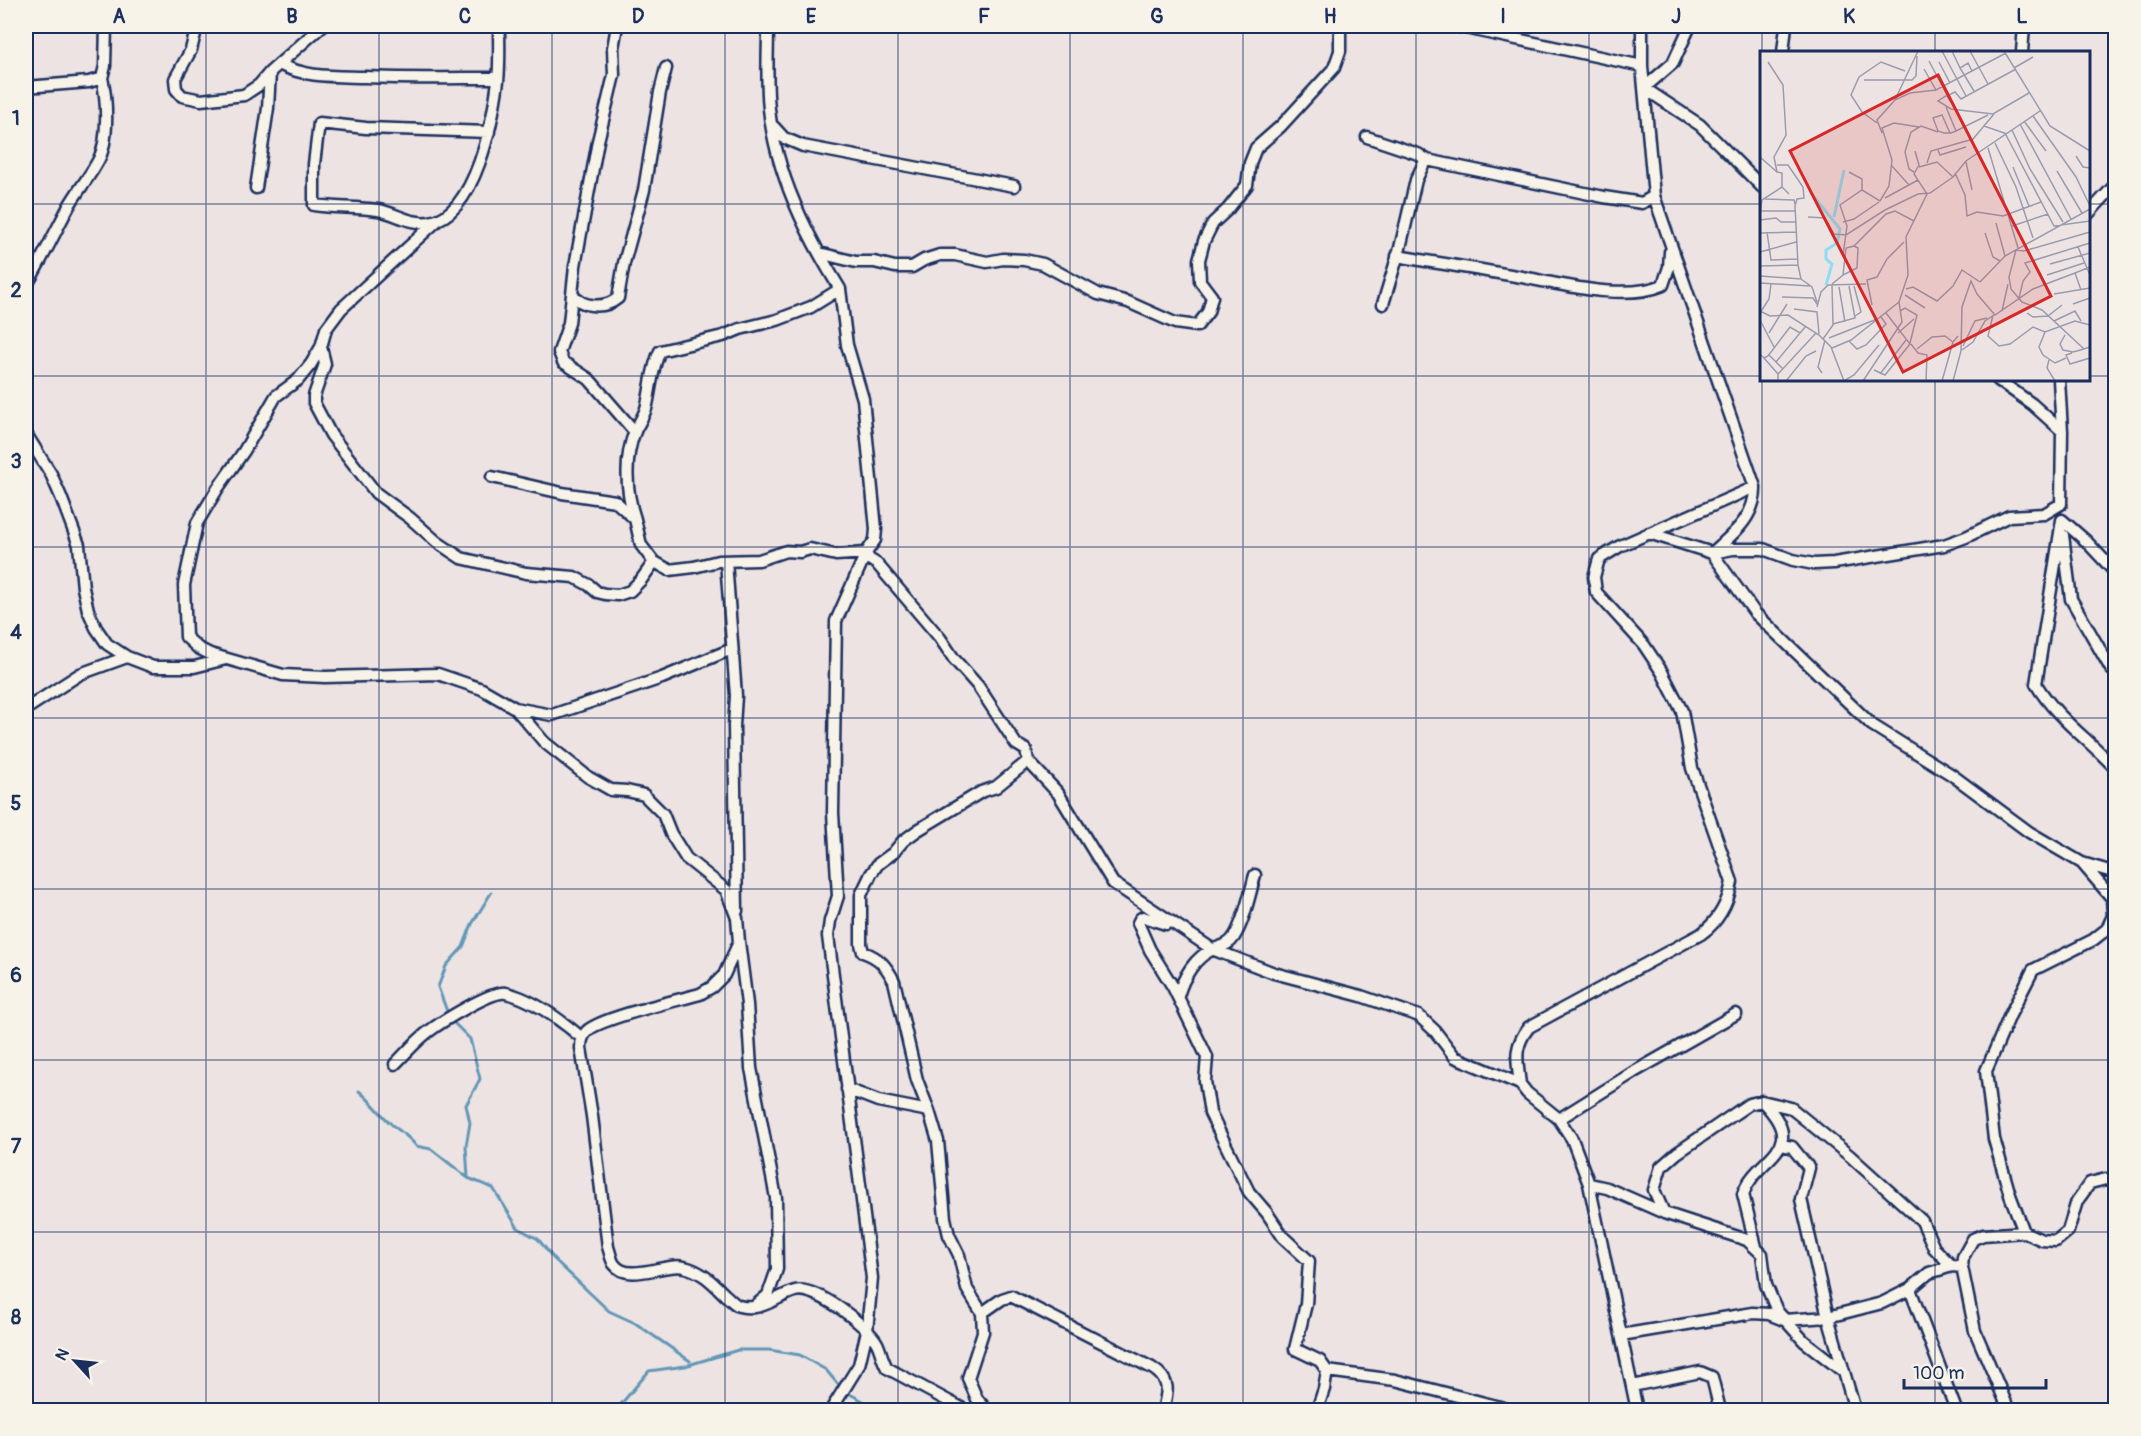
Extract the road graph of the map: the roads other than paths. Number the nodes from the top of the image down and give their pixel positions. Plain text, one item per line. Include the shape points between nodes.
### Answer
1 (106, 26) edge
2 (197, 26) edge
3 (322, 26) edge
4 (500, 26) edge
5 (617, 26) edge
6 (768, 26) edge
7 (1340, 26) edge
8 (1456, 26) edge
9 (1642, 26) edge
10 (1690, 26) edge
11 (1786, 26) edge
12 (2024, 26) edge
13 (1784, 51) edge
14 (2022, 51) edge
15 (279, 64) junction
16 (1642, 66) junction
17 (666, 68) dead end
18 (270, 72) junction
19 (102, 78) junction
20 (498, 78) junction
21 (26, 87) edge
22 (1644, 88) junction
23 (771, 125) junction
24 (489, 132) junction
25 (1366, 137) dead end
26 (1426, 159) junction
27 (2115, 184) edge
28 (1014, 186) dead end
29 (1760, 186) edge
30 (256, 188) dead end
31 (1654, 196) junction
32 (2090, 212) edge
33 (439, 219) junction
34 (1671, 250) junction
35 (819, 253) junction
36 (1397, 256) junction
37 (26, 286) edge
38 (840, 289) junction
39 (572, 294) junction
40 (1383, 304) dead end
41 (321, 347) junction
42 (1999, 381) edge
43 (2059, 381) edge
44 (2062, 431) junction
45 (635, 432) junction
46 (26, 434) edge
47 (492, 477) dead end
48 (1755, 487) junction
49 (2061, 504) junction
50 (635, 519) junction
51 (2062, 520) junction
52 (1649, 533) junction
53 (866, 554) junction
54 (1712, 554) junction
55 (726, 561) junction
56 (654, 562) junction
57 (2115, 573) edge
58 (732, 649) junction
59 (128, 657) junction
60 (227, 658) junction
61 (2115, 672) edge
62 (515, 708) junction
63 (26, 709) edge
64 (1028, 761) junction
65 (2115, 769) edge
66 (2082, 863) junction
67 (2115, 873) edge
68 (1255, 875) dead end
69 (737, 918) junction
70 (2111, 927) edge
71 (1178, 928) junction
72 (740, 942) junction
73 (1212, 949) junction
74 (1178, 996) junction
75 (1736, 1014) dead end
76 (582, 1038) junction
77 (395, 1064) dead end
78 (1520, 1084) junction
79 (847, 1089) junction
80 (1762, 1101) junction
81 (929, 1111) junction
82 (1559, 1119) junction
83 (1781, 1145) junction
84 (2115, 1181) edge
85 (1589, 1184) junction
86 (1664, 1213) junction
87 (2024, 1232) junction
88 (1756, 1246) junction
89 (1957, 1266) junction
90 (1910, 1288) junction
91 (753, 1308) junction
92 (982, 1314) junction
93 (1828, 1317) junction
94 (1784, 1320) junction
95 (867, 1331) junction
96 (1621, 1335) junction
97 (1327, 1371) junction
98 (1844, 1372) junction
99 (1632, 1386) junction
100 (1504, 1408) dead end
101 (831, 1410) edge
102 (964, 1410) edge
103 (987, 1410) edge
104 (1163, 1410) edge
105 (1317, 1410) edge
106 (1637, 1410) edge
107 (1720, 1410) edge
108 (1855, 1410) edge
109 (1956, 1410) edge
110 (2009, 1410) edge

1 - 19 street
2 - 18 street via 191,50 176,80 176,89 183,96 201,100 244,95
3 - 15 street
4 - 20 street
5 - 39 street via 614,75 598,141
6 - 23 street
7 - 35 street via 1340,51 1334,68 1256,148 1247,185 1213,224 1204,241 1199,260 1200,281 1212,297 1208,312 1197,326 1175,323 1128,302 1098,294 1043,264 1023,260 987,261 940,255 912,267 895,267
8 - 16 street
9 - 16 street
10 - 22 street via 1672,63
11 - 13 street
12 - 14 street
15 - 18 street
15 - 20 street via 315,76
16 - 22 street
17 - 39 street via 644,190 618,298 599,306
18 - 30 street
19 - 21 street
19 - 37 street via 106,92 105,136 99,159
20 - 24 street
22 - 29 street via 1700,125
22 - 31 street
23 - 28 street via 784,138 803,146
23 - 35 street via 787,186
24 - 33 street via 462,200 451,213
24 - 33 street via 319,123 314,206 376,210 418,223
25 - 26 street
26 - 31 street via 1604,197 1642,203
26 - 36 street via 1416,180
27 - 32 street
31 - 34 street
33 - 41 street via 341,309 330,322
34 - 36 street via 1663,285 1650,290 1617,291
34 - 48 street
35 - 38 street
36 - 40 street
38 - 45 street via 777,320 660,351 646,409
38 - 53 street via 847,345 863,399 872,480 876,529 875,540
39 - 45 street via 569,323 559,352 563,362 589,379
41 - 56 street via 326,364 314,403 335,442 376,493 461,558 526,573 574,577 597,592 611,595 630,591
41 - 60 street via 298,380 276,396 197,523 184,585 186,638 210,654
42 - 44 street
43 - 44 street
44 - 49 street
45 - 50 street via 628,472
46 - 59 street via 51,474 79,545 88,610 107,644
47 - 50 street via 615,501
48 - 52 street
48 - 54 street via 1749,515
49 - 51 street
49 - 54 street via 2044,514 2009,516 1944,545 1834,563 1793,560 1763,549
50 - 56 street via 641,545
51 - 57 street
51 - 61 street via 2072,599
51 - 65 street via 2036,684 2046,701
52 - 54 street
52 - 78 street via 1599,559 1594,577 1596,592 1644,645 1682,711 1692,768 1732,882 1729,896 1721,913 1701,934 1529,1028 1516,1054
53 - 55 street via 836,555 810,549 786,551 759,560
53 - 64 street via 978,686 1016,744 1026,750
53 - 79 street via 836,621 833,813 838,896 828,936
54 - 66 street via 1755,614 1872,725 1952,775 2029,832
55 - 56 street via 669,570
55 - 58 street
58 - 62 street via 565,712 552,715
58 - 69 street via 736,696
59 - 60 street via 153,667 194,667
59 - 63 street via 80,674
60 - 62 street via 283,675 438,674 482,689
62 - 69 street via 544,742 588,777 610,790 644,795 663,814 686,858 726,890
64 - 71 street via 1058,793 1113,883
64 - 81 street via 996,787 969,799 903,841 878,864 861,894 863,952 877,957 894,981 917,1080
66 - 67 street
66 - 70 street via 2112,898
68 - 73 street via 1233,938
69 - 72 street
70 - 87 street via 2033,970 1986,1071 1994,1138
71 - 73 street
71 - 74 street via 1143,917 1138,923
72 - 76 street via 724,975 712,987 605,1022 589,1029
72 - 91 street via 751,1068 777,1209 777,1269 768,1295
73 - 74 street via 1194,964 1182,981
73 - 78 street via 1274,973 1419,1016 1455,1057
74 - 97 street via 1206,1057 1210,1113 1225,1144 1249,1192 1283,1237 1309,1261 1306,1304 1295,1349 1320,1361
75 - 82 street
76 - 77 street via 558,1019 505,992 491,994 430,1030
76 - 91 street via 608,1247 615,1265 624,1271 639,1272 681,1266 695,1270 737,1305
78 - 82 street
79 - 81 street via 878,1101
79 - 95 street via 872,1278
80 - 83 street via 1781,1129
80 - 86 street via 1749,1104 1661,1167 1654,1190
80 - 89 street via 1791,1108 1850,1156 1922,1221 1934,1248
81 - 92 street via 938,1141 949,1235 959,1255 967,1289
82 - 85 street via 1572,1140
83 - 88 street via 1756,1171 1743,1194
83 - 93 street via 1792,1146 1809,1167 1801,1199
84 - 87 street via 2090,1183 2077,1201 2068,1231 2056,1240 2042,1240
85 - 86 street
85 - 96 street
86 - 88 street
87 - 89 street via 1973,1239
88 - 94 street via 1762,1254 1766,1285
89 - 90 street via 1929,1273
89 - 110 street via 1975,1331
90 - 93 street via 1882,1303
90 - 109 street
91 - 95 street via 805,1289 834,1305
92 - 103 street via 983,1332 968,1378 977,1400
92 - 104 street via 1011,1296 1152,1368 1167,1383
93 - 94 street
93 - 98 street
94 - 96 street via 1753,1313
94 - 98 street
95 - 101 street via 859,1365
95 - 102 street via 877,1343 887,1368
96 - 99 street
97 - 100 street via 1395,1380
97 - 105 street
98 - 108 street
99 - 106 street
99 - 107 street via 1700,1372 1712,1377

